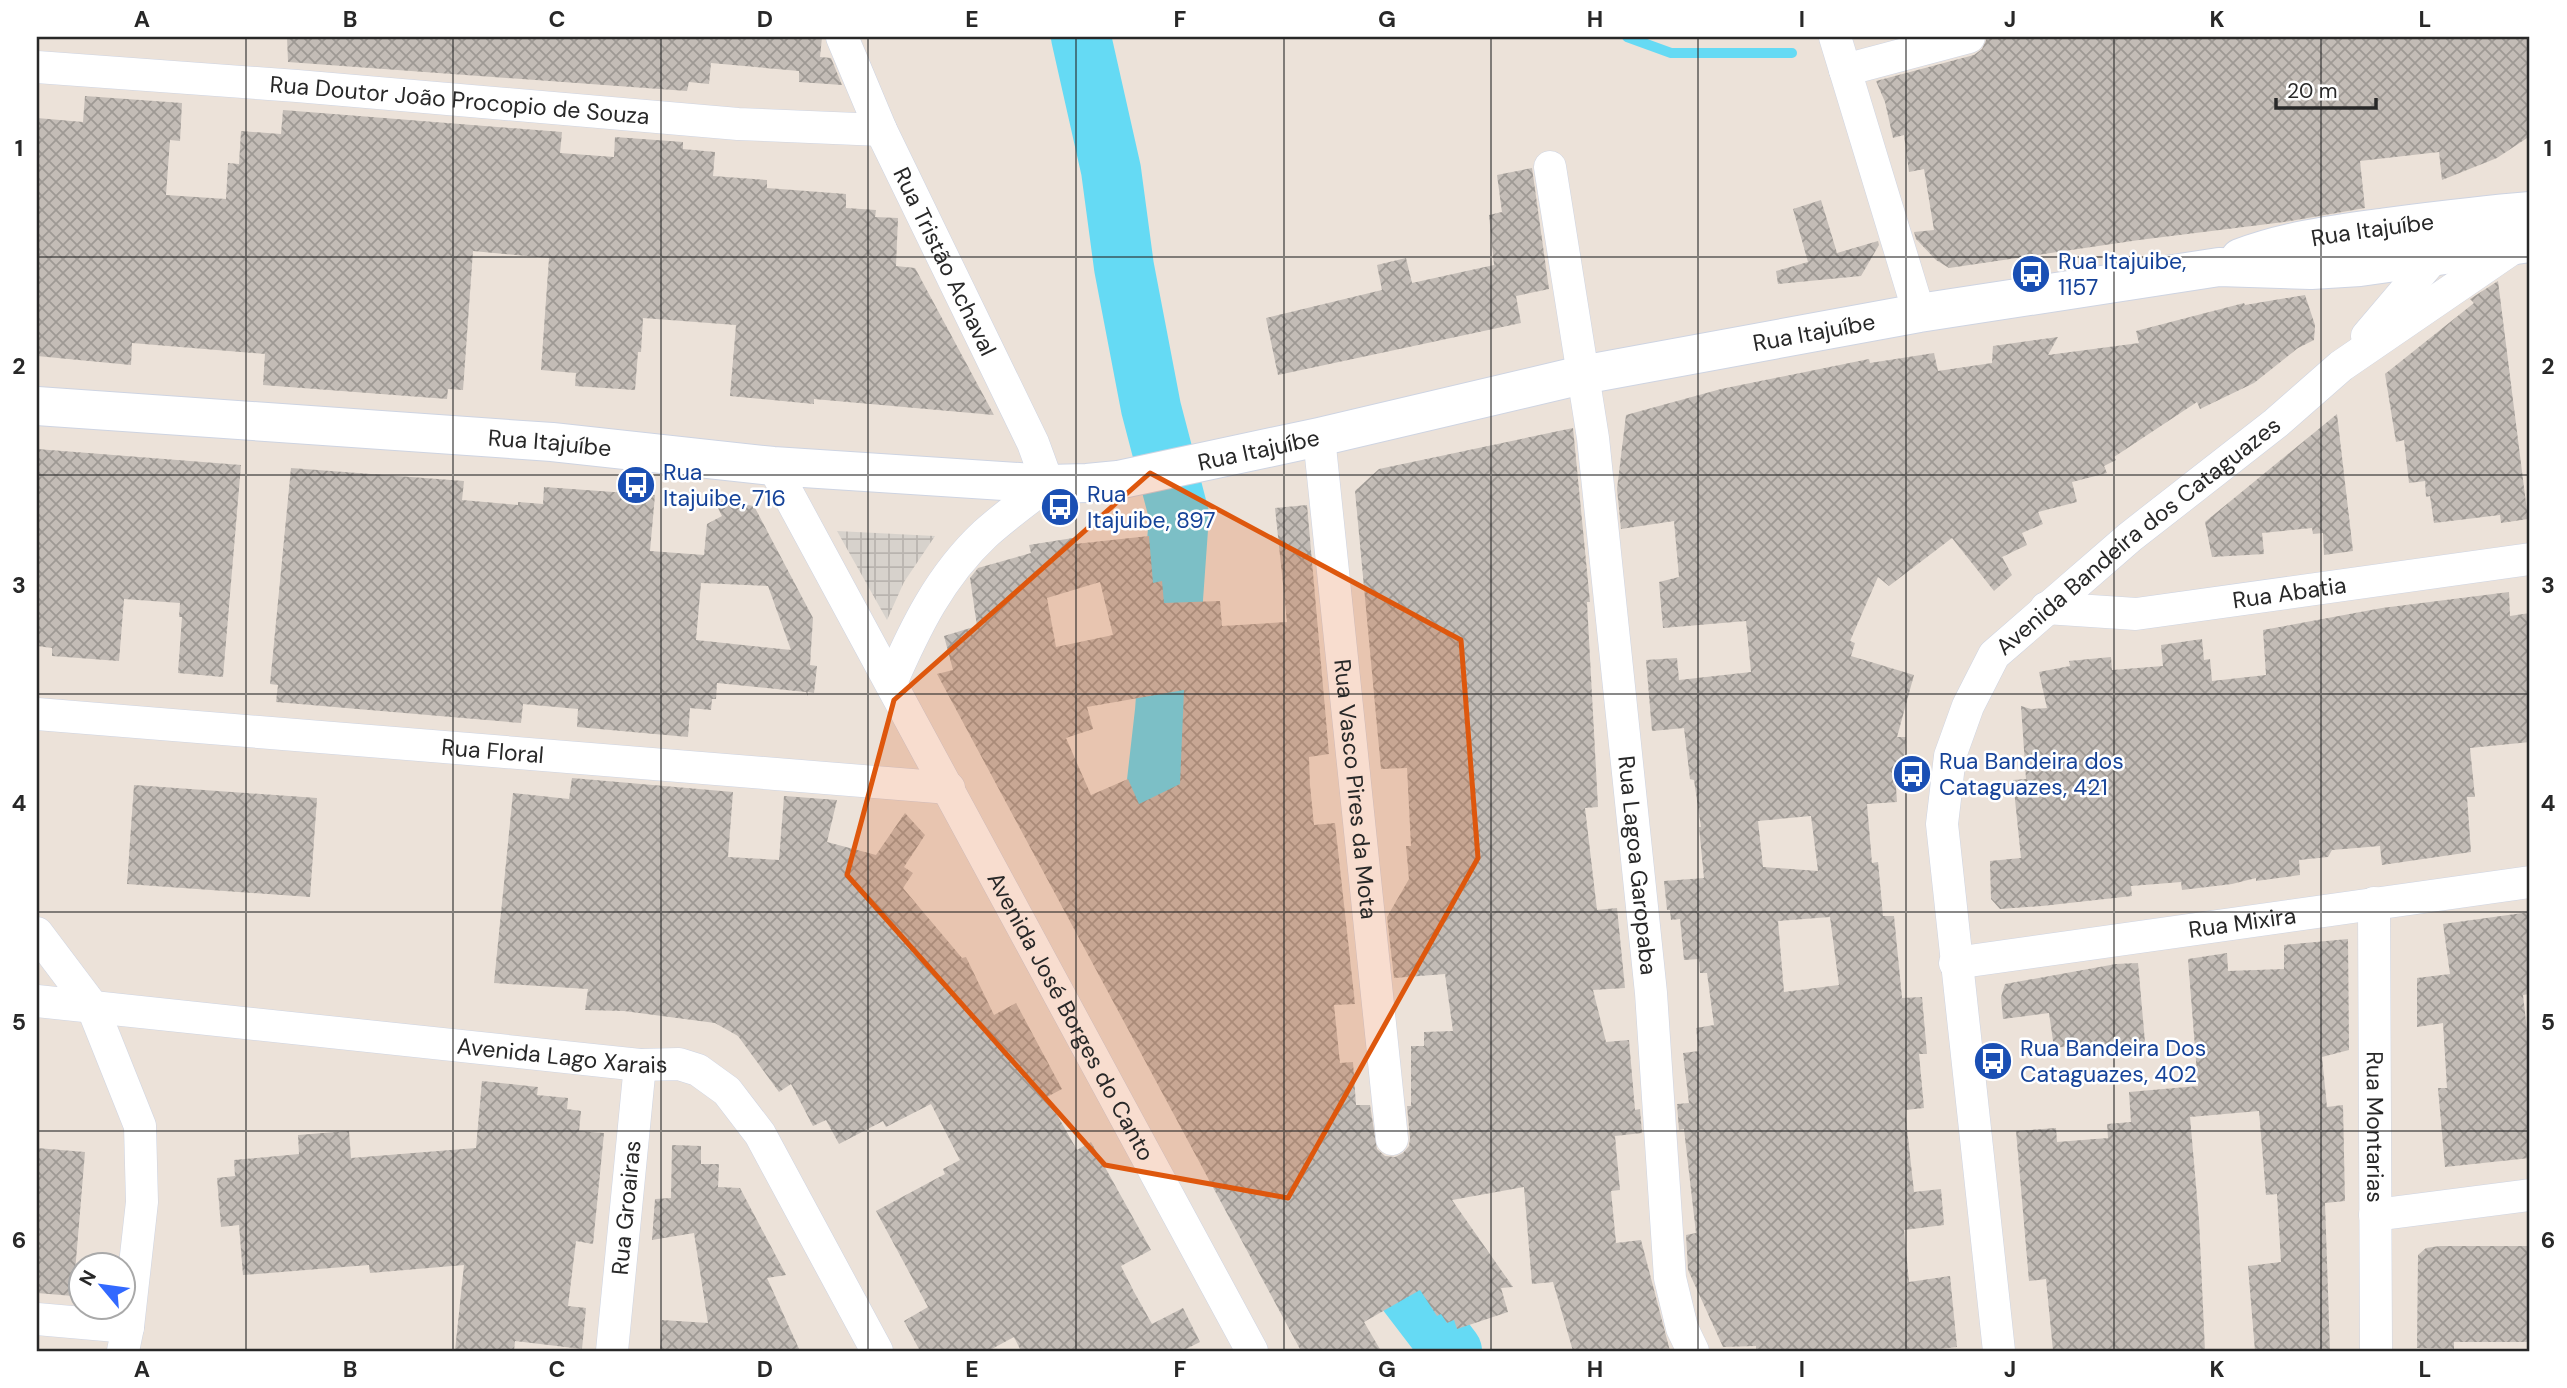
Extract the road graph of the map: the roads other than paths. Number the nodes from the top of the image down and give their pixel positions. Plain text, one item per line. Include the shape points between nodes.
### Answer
1 (842, 37) edge
2 (1969, 37) edge
3 (1841, 55) edge
4 (37, 66) edge
5 (881, 130) junction
6 (1550, 167) dead end
7 (2530, 183) edge
8 (2530, 211) edge
9 (2473, 215) junction
10 (2526, 241) edge
11 (2435, 256) junction
12 (2219, 267) junction
13 (1919, 313) junction
14 (2341, 366) junction
15 (1582, 375) junction
16 (37, 406) edge
17 (1319, 438) junction
18 (773, 466) junction
19 (1048, 484) junction
20 (2530, 559) edge
21 (2046, 608) junction
22 (891, 683) junction
23 (37, 714) edge
24 (949, 789) junction
25 (2530, 882) edge
26 (2374, 903) junction
27 (37, 933) edge
28 (1955, 963) junction
29 (37, 1001) edge
30 (92, 1006) junction
31 (640, 1065) junction
32 (1392, 1139) dead end
33 (2530, 1195) edge
34 (2375, 1215) junction
35 (37, 1319) edge
36 (126, 1339) edge
37 (612, 1351) edge
38 (877, 1351) edge
39 (1252, 1351) edge
40 (1693, 1351) edge
41 (1999, 1351) edge
42 (2376, 1351) edge

1 - 5 street, Rua Tristão Achaval
2 - 3 street
3 - 13 street
4 - 5 street, Rua Doutor João Procopio de Souza via 738,124
5 - 19 street, Rua Tristão Achaval via 1033,443
6 - 15 street, Rua Lagoa Garopaba
7 - 9 main road, Avenida Bandeira dos Cataguazes
8 - 9 main road, Rua Itajuíbe
9 - 11 main road, Avenida Bandeira dos Cataguazes
9 - 12 main road, Rua Itajuíbe via 2287,243
10 - 11 main road, Rua Itajuíbe
10 - 14 street, Avenida Bandeira dos Cataguazes
11 - 12 main road, Rua Itajuíbe via 2323,269
11 - 14 street, Avenida Bandeira dos Cataguazes
12 - 13 main road, Rua Itajuíbe
13 - 15 main road, Rua Itajuíbe
14 - 21 street, Avenida Bandeira dos Cataguazes
15 - 17 main road, Rua Itajuíbe
15 - 40 street, Rua Lagoa Garopaba via 1593,438 1651,993 1670,1278 1682,1328
16 - 18 main road, Rua Itajuíbe via 552,442
17 - 19 main road, Rua Itajuíbe via 1118,480
17 - 32 street, Rua Vasco Pires da Mota
18 - 19 main road, Rua Itajuíbe
18 - 22 street, Avenida José Borges do Canto
19 - 22 street via 984,536 943,582 915,627
20 - 21 street, Rua Abatia via 2136,614
21 - 28 street, Avenida Bandeira dos Cataguazes via 1994,655 1950,756 1942,824
22 - 24 street, Avenida José Borges do Canto
23 - 24 street, Rua Floral
24 - 39 street, Avenida José Borges do Canto
25 - 26 street, Rua Mixira
26 - 28 street, Rua Mixira
26 - 34 street, Rua Montarias
27 - 30 street
28 - 41 street, Avenida Bandeira dos Cataguazes
29 - 30 street, Avenida Lago Xarais
30 - 31 street, Avenida Lago Xarais
30 - 36 street via 140,1126 142,1202
31 - 37 street, Rua Groairas
31 - 38 street, Avenida Lago Xarais via 679,1064 698,1070 727,1091 760,1134
33 - 34 street
34 - 42 street, Rua Montarias
35 - 36 street

